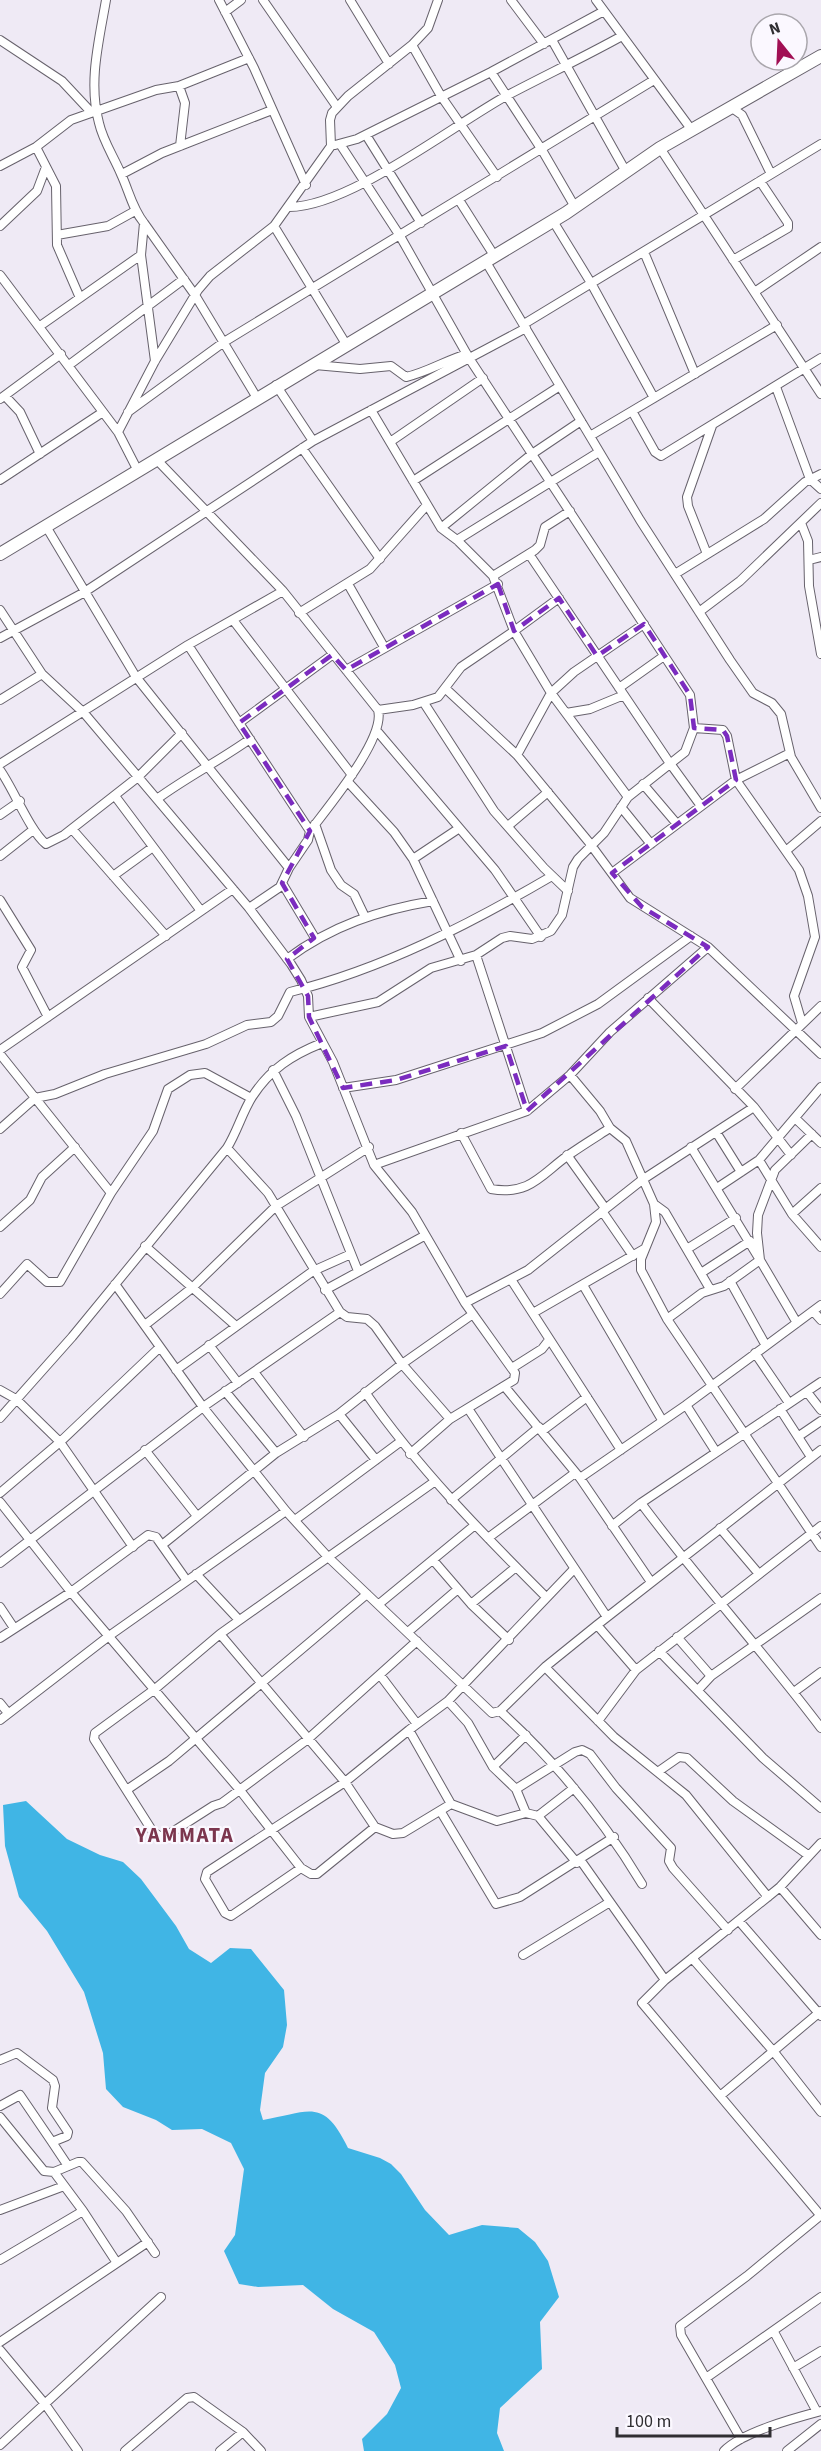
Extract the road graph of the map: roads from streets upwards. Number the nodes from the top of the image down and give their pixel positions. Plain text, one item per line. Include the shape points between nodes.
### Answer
1 (106, 0) edge
2 (219, 0) edge
3 (241, 0) edge
4 (263, 0) edge
5 (350, 0) edge
6 (511, 0) edge
7 (596, 0) edge
8 (435, 2) edge
9 (604, 11) junction
10 (225, 12) junction
11 (622, 36) junction
12 (0, 39) edge
13 (548, 42) junction
14 (412, 45) junction
15 (821, 56) edge
16 (249, 58) junction
17 (389, 64) junction
18 (566, 67) junction
19 (491, 72) junction
20 (654, 80) junction
21 (179, 86) junction
22 (441, 96) junction
23 (507, 96) junction
24 (337, 107) junction
25 (732, 108) junction
26 (272, 110) junction
27 (94, 111) junction
28 (594, 118) junction
29 (461, 124) junction
30 (691, 129) junction
31 (366, 135) junction
32 (821, 144) edge
33 (336, 145) junction
34 (180, 146) junction
35 (36, 147) junction
36 (660, 147) junction
37 (542, 150) junction
38 (0, 166) edge
39 (46, 167) junction
40 (388, 169) junction
41 (625, 170) junction
42 (122, 174) junction
43 (771, 174) junction
44 (496, 177) junction
45 (363, 181) junction
46 (760, 181) junction
47 (306, 185) junction
48 (459, 200) junction
49 (288, 207) junction
50 (575, 207) junction
51 (135, 211) junction
52 (703, 216) junction
53 (553, 221) junction
54 (421, 223) junction
55 (144, 224) junction
56 (0, 226) edge
57 (274, 226) junction
58 (57, 235) junction
59 (400, 236) junction
60 (821, 247) edge
61 (644, 252) junction
62 (141, 255) junction
63 (490, 259) junction
64 (733, 260) junction
65 (0, 276) edge
66 (184, 279) junction
67 (591, 283) junction
68 (311, 288) junction
69 (756, 291) junction
70 (432, 294) junction
71 (195, 295) junction
72 (80, 298) junction
73 (147, 306) junction
74 (777, 325) junction
75 (40, 326) junction
76 (525, 326) junction
77 (224, 342) junction
78 (346, 344) junction
79 (61, 354) junction
80 (468, 356) junction
81 (821, 358) edge
82 (155, 361) junction
83 (312, 364) junction
84 (69, 365) junction
85 (806, 369) junction
86 (695, 374) junction
87 (483, 378) junction
88 (276, 385) junction
89 (560, 386) junction
90 (776, 387) junction
91 (821, 394) edge
92 (2, 397) edge
93 (257, 398) junction
94 (654, 398) junction
95 (371, 410) junction
96 (632, 411) junction
97 (104, 412) junction
98 (128, 412) junction
99 (509, 419) junction
100 (581, 421) junction
101 (712, 426) junction
102 (118, 432) junction
103 (590, 436) junction
104 (313, 441) junction
105 (390, 442) junction
106 (302, 448) junction
107 (599, 452) junction
108 (40, 454) junction
109 (532, 454) junction
110 (157, 460) junction
111 (138, 471) junction
112 (821, 474) edge
113 (810, 479) junction
114 (0, 480) edge
115 (413, 481) junction
116 (551, 483) junction
117 (821, 489) edge
118 (821, 503) edge
119 (426, 506) junction
120 (570, 511) junction
121 (206, 513) junction
122 (801, 523) junction
123 (47, 528) junction
124 (441, 528) junction
125 (458, 540) junction
126 (0, 554) edge
127 (529, 554) junction
128 (707, 554) junction
129 (821, 557) edge
130 (381, 559) junction
131 (809, 560) junction
132 (675, 574) junction
133 (495, 580) junction
134 (348, 584) junction
135 (283, 591) junction
136 (83, 593) junction
137 (559, 598) junction
138 (0, 610) edge
139 (699, 612) junction
140 (299, 613) junction
141 (233, 620) junction
142 (644, 624) junction
143 (13, 630) junction
144 (514, 631) junction
145 (0, 638) edge
146 (188, 645) junction
147 (384, 647) junction
148 (821, 654) edge
149 (332, 655) junction
150 (597, 656) junction
151 (664, 656) junction
152 (346, 670) junction
153 (42, 674) junction
154 (136, 677) junction
155 (285, 689) junction
156 (446, 689) junction
157 (621, 691) junction
158 (551, 693) junction
159 (0, 700) edge
160 (424, 702) junction
161 (378, 710) junction
162 (84, 713) junction
163 (566, 713) junction
164 (239, 723) junction
165 (694, 728) junction
166 (377, 731) junction
167 (182, 733) junction
168 (250, 739) junction
169 (790, 753) junction
170 (517, 755) junction
171 (669, 762) junction
172 (0, 764) edge
173 (210, 768) junction
174 (0, 770) edge
175 (138, 777) junction
176 (350, 778) junction
177 (735, 780) junction
178 (643, 784) junction
179 (548, 792) junction
180 (115, 796) junction
181 (628, 797) junction
182 (157, 800) junction
183 (20, 801) junction
184 (701, 806) junction
185 (621, 807) junction
186 (821, 808) edge
187 (0, 815) edge
188 (821, 821) edge
189 (676, 824) junction
190 (508, 826) junction
191 (313, 827) junction
192 (72, 829) junction
193 (458, 829) junction
194 (33, 830) junction
195 (651, 844) junction
196 (591, 846) junction
197 (153, 847) junction
198 (787, 850) junction
199 (0, 856) edge
200 (413, 859) junction
201 (288, 868) junction
202 (612, 873) junction
203 (113, 876) junction
204 (552, 876) junction
205 (282, 883) junction
206 (233, 889) junction
207 (568, 891) junction
208 (514, 898) junction
209 (0, 900) edge
210 (433, 901) junction
211 (249, 908) junction
212 (201, 911) junction
213 (8, 913) junction
214 (365, 917) junction
215 (0, 919) edge
216 (448, 932) junction
217 (166, 936) junction
218 (691, 936) junction
219 (541, 937) junction
220 (315, 938) junction
221 (708, 947) junction
222 (476, 954) junction
223 (287, 959) junction
224 (461, 961) junction
225 (305, 988) junction
226 (648, 998) junction
227 (821, 1005) edge
228 (48, 1017) junction
229 (309, 1017) junction
230 (799, 1026) junction
231 (322, 1043) junction
232 (506, 1046) junction
233 (0, 1052) edge
234 (821, 1054) edge
235 (273, 1070) junction
236 (570, 1075) junction
237 (821, 1087) edge
238 (343, 1088) junction
239 (735, 1089) junction
240 (35, 1098) junction
241 (251, 1098) junction
242 (754, 1107) junction
243 (527, 1111) junction
244 (795, 1118) junction
245 (0, 1128) edge
246 (610, 1128) junction
247 (716, 1132) junction
248 (461, 1133) junction
249 (812, 1134) junction
250 (777, 1138) junction
251 (821, 1143) edge
252 (369, 1147) junction
253 (75, 1148) junction
254 (227, 1148) junction
255 (691, 1148) junction
256 (567, 1155) junction
257 (791, 1155) junction
258 (759, 1160) junction
259 (374, 1165) junction
260 (741, 1172) junction
261 (320, 1178) junction
262 (770, 1179) junction
263 (642, 1180) junction
264 (717, 1188) junction
265 (821, 1188) edge
266 (111, 1192) junction
267 (654, 1204) junction
268 (276, 1206) junction
269 (604, 1210) junction
270 (792, 1214) junction
271 (736, 1218) junction
272 (0, 1227) edge
273 (424, 1236) junction
274 (750, 1241) junction
275 (145, 1246) junction
276 (821, 1247) edge
277 (687, 1249) junction
278 (644, 1250) junction
279 (351, 1254) junction
280 (633, 1256) junction
281 (760, 1260) junction
282 (313, 1271) junction
283 (358, 1271) junction
284 (701, 1273) junction
285 (512, 1281) junction
286 (730, 1281) junction
287 (114, 1284) junction
288 (583, 1285) junction
289 (192, 1288) junction
290 (710, 1289) junction
291 (326, 1290) junction
292 (0, 1294) edge
293 (465, 1303) junction
294 (817, 1308) edge
295 (340, 1312) junction
296 (533, 1313) junction
297 (473, 1314) junction
298 (667, 1319) junction
299 (821, 1320) edge
300 (797, 1323) junction
301 (145, 1325) junction
302 (236, 1326) junction
303 (549, 1340) junction
304 (765, 1344) junction
305 (209, 1345) junction
306 (160, 1347) junction
307 (755, 1353) junction
308 (402, 1364) junction
309 (512, 1368) junction
310 (176, 1370) junction
311 (254, 1372) junction
312 (821, 1382) edge
313 (238, 1383) junction
314 (712, 1384) junction
315 (505, 1387) junction
316 (0, 1390) edge
317 (225, 1391) junction
318 (365, 1392) junction
319 (807, 1392) junction
320 (586, 1397) junction
321 (16, 1399) junction
322 (789, 1403) junction
323 (686, 1405) junction
324 (203, 1407) junction
325 (780, 1409) junction
326 (469, 1410) junction
327 (821, 1410) edge
328 (339, 1414) junction
329 (0, 1418) edge
330 (450, 1419) junction
331 (662, 1420) junction
332 (821, 1421) edge
333 (540, 1429) junction
334 (745, 1433) junction
335 (799, 1436) junction
336 (304, 1437) junction
337 (60, 1442) junction
338 (400, 1442) junction
339 (621, 1449) junction
340 (145, 1450) junction
341 (821, 1450) edge
342 (716, 1452) junction
343 (276, 1454) junction
344 (410, 1454) junction
345 (811, 1457) junction
346 (501, 1459) junction
347 (376, 1460) junction
348 (254, 1470) junction
349 (577, 1475) junction
350 (435, 1482) junction
351 (780, 1482) junction
352 (92, 1492) junction
353 (0, 1493) edge
354 (451, 1500) junction
355 (0, 1502) edge
356 (641, 1503) junction
357 (529, 1504) junction
358 (286, 1511) junction
359 (197, 1516) junction
360 (295, 1520) junction
361 (475, 1525) junction
362 (612, 1526) junction
363 (821, 1526) edge
364 (720, 1528) junction
365 (811, 1534) junction
366 (488, 1538) junction
367 (31, 1542) junction
368 (162, 1545) junction
369 (133, 1547) junction
370 (821, 1547) edge
371 (328, 1557) junction
372 (681, 1557) junction
373 (433, 1560) junction
374 (0, 1563) edge
375 (516, 1567) junction
376 (574, 1569) junction
377 (196, 1574) junction
378 (759, 1574) junction
379 (187, 1581) junction
380 (651, 1582) junction
381 (458, 1589) junction
382 (71, 1592) junction
383 (367, 1594) junction
384 (546, 1597) junction
385 (821, 1598) edge
386 (720, 1602) junction
387 (379, 1604) junction
388 (471, 1604) junction
389 (0, 1607) edge
390 (607, 1617) junction
391 (239, 1620) junction
392 (597, 1625) junction
393 (14, 1628) junction
394 (408, 1632) junction
395 (220, 1634) junction
396 (109, 1636) junction
397 (677, 1637) junction
398 (0, 1638) edge
399 (509, 1640) junction
400 (417, 1641) junction
401 (756, 1645) junction
402 (660, 1651) junction
403 (545, 1667) junction
404 (636, 1670) junction
405 (821, 1672) edge
406 (380, 1675) junction
407 (711, 1676) junction
408 (262, 1685) junction
409 (462, 1687) junction
410 (155, 1689) junction
411 (698, 1690) junction
412 (794, 1692) junction
413 (448, 1701) junction
414 (0, 1703) edge
415 (500, 1711) junction
416 (8, 1713) junction
417 (0, 1720) edge
418 (598, 1721) junction
419 (417, 1724) junction
420 (821, 1728) edge
421 (408, 1730) junction
422 (526, 1735) junction
423 (195, 1739) junction
424 (308, 1739) junction
425 (556, 1766) junction
426 (493, 1767) junction
427 (658, 1771) junction
428 (345, 1782) junction
429 (574, 1788) junction
430 (128, 1789) junction
431 (239, 1789) junction
432 (516, 1789) junction
433 (451, 1804) junction
434 (821, 1808) edge
435 (441, 1812) junction
436 (526, 1813) junction
437 (538, 1816) junction
438 (375, 1827) junction
439 (272, 1832) junction
440 (614, 1838) junction
441 (821, 1843) edge
442 (808, 1855) junction
443 (579, 1862) junction
444 (301, 1868) junction
445 (642, 1884) dead end
446 (780, 1887) junction
447 (768, 1897) junction
448 (610, 1902) junction
449 (739, 1922) junction
450 (728, 1930) junction
451 (821, 1935) edge
452 (523, 1955) dead end
453 (692, 1958) junction
454 (665, 1980) junction
455 (820, 2014) edge
456 (774, 2052) junction
457 (0, 2060) edge
458 (720, 2096) junction
459 (0, 2106) edge
460 (821, 2112) edge
461 (0, 2118) edge
462 (52, 2142) junction
463 (68, 2166) junction
464 (54, 2172) junction
465 (64, 2186) junction
466 (0, 2210) edge
467 (83, 2211) junction
468 (821, 2215) edge
469 (148, 2242) junction
470 (154, 2253) dead end
471 (0, 2260) edge
472 (117, 2263) junction
473 (161, 2296) dead end
474 (821, 2297) edge
475 (774, 2332) junction
476 (0, 2342) edge
477 (821, 2350) edge
478 (2, 2355) edge
479 (793, 2368) junction
480 (706, 2378) junction
481 (45, 2404) junction
482 (819, 2412) edge
483 (821, 2424) edge
484 (243, 2432) junction
485 (741, 2439) junction
486 (0, 2445) edge
487 (78, 2451) edge
488 (124, 2451) edge
489 (220, 2451) edge
490 (261, 2451) edge
491 (724, 2451) edge
492 (787, 2451) edge

1 - 27 street via 95,66
2 - 10 street
3 - 10 street
4 - 24 street
5 - 17 street
6 - 13 street
7 - 9 street
8 - 14 street via 428,28
9 - 11 street
9 - 13 street
10 - 16 street
11 - 18 street
11 - 20 street
12 - 27 street via 62,81
13 - 18 street
13 - 19 street
14 - 17 street
14 - 22 street
15 - 25 street
16 - 21 street
16 - 26 street
17 - 24 street
18 - 23 street
18 - 28 street
19 - 22 street
19 - 23 street
20 - 28 street
20 - 30 street
21 - 27 street
21 - 34 street via 185,103
22 - 29 street
22 - 31 street
23 - 29 street
23 - 37 street
24 - 33 street via 330,120
25 - 30 street
25 - 43 street via 742,115
26 - 34 street
26 - 47 street
27 - 35 street via 67,122
27 - 42 street
28 - 37 street
28 - 41 street
29 - 40 street
29 - 44 street
30 - 36 street
31 - 33 street
31 - 40 street
32 - 43 street
33 - 45 street
33 - 47 street
34 - 42 street
35 - 38 street
35 - 39 street
36 - 41 street
36 - 52 street
37 - 44 street
37 - 50 street
39 - 56 street via 36,191
39 - 58 street via 56,186
40 - 45 street
40 - 54 street
41 - 50 street
42 - 51 street
43 - 46 street
44 - 48 street
45 - 49 street via 323,200
45 - 59 street
46 - 52 street
46 - 64 street via 788,228
47 - 49 street
48 - 54 street
48 - 63 street
49 - 57 street
50 - 53 street
51 - 55 street
51 - 58 street via 108,226
52 - 61 street
52 - 64 street
53 - 63 street
53 - 67 street
54 - 59 street
55 - 62 street
55 - 66 street
57 - 68 street
57 - 71 street via 210,276
58 - 72 street via 60,255
59 - 68 street
59 - 70 street
60 - 69 street
61 - 67 street
61 - 86 street
62 - 72 street
62 - 73 street
63 - 70 street
63 - 76 street
64 - 69 street
65 - 75 street
66 - 71 street
66 - 73 street
67 - 76 street
67 - 94 street
68 - 77 street
68 - 78 street
69 - 74 street
70 - 78 street
70 - 80 street
71 - 77 street
71 - 82 street
72 - 75 street
73 - 82 street
73 - 84 street
74 - 85 street
74 - 86 street
75 - 79 street
76 - 80 street
76 - 89 street
77 - 93 street
77 - 98 street
78 - 83 street
79 - 84 street
79 - 92 street
80 - 83 street via 406,377 391,366 360,369
80 - 87 street
80 - 95 street
81 - 85 street
82 - 98 street
83 - 88 street
84 - 97 street
85 - 90 street
85 - 91 street
86 - 94 street
87 - 99 street
87 - 105 street
88 - 93 street
88 - 104 street
89 - 99 street
89 - 100 street
90 - 101 street
90 - 113 street
92 - 108 street via 20,412
93 - 110 street
94 - 96 street
95 - 104 street
95 - 105 street
96 - 101 street via 655,452 662,456
96 - 103 street
97 - 102 street
97 - 108 street
98 - 102 street
99 - 109 street
99 - 115 street
100 - 103 street
100 - 109 street
101 - 128 street via 687,498
102 - 111 street
103 - 107 street
104 - 106 street
105 - 115 street
106 - 121 street
106 - 130 street
107 - 116 street
107 - 132 street
108 - 114 street
109 - 116 street
109 - 124 street
110 - 111 street
110 - 121 street
111 - 123 street
112 - 113 street
113 - 117 street
113 - 128 street via 764,519
115 - 119 street
116 - 120 street
116 - 125 street
118 - 122 street
119 - 124 street
119 - 130 street
120 - 127 street via 545,527 540,545
120 - 142 street
121 - 135 street
121 - 136 street
122 - 131 street via 808,541
122 - 139 street via 740,581
123 - 126 street
123 - 136 street
124 - 125 street
125 - 133 street
127 - 133 street
127 - 137 street
128 - 132 street
129 - 131 street
130 - 134 street
131 - 148 street via 809,586
132 - 139 street
133 - 144 street
133 - 147 street
134 - 140 street
134 - 147 street
135 - 140 street
135 - 141 street
136 - 143 street
136 - 154 street
137 - 144 street
137 - 150 street
138 - 143 street
139 - 169 street via 749,687 781,714
140 - 149 street
141 - 146 street
141 - 155 street
142 - 150 street
142 - 151 street
143 - 145 street
143 - 153 street
144 - 156 street via 461,667
144 - 158 street
146 - 154 street
146 - 164 street
147 - 152 street
149 - 152 street
149 - 155 street
150 - 157 street
150 - 158 street
151 - 157 street
151 - 165 street via 690,695
152 - 161 street
153 - 159 street
153 - 162 street
154 - 162 street
154 - 167 street
155 - 164 street
155 - 176 street
156 - 160 street
156 - 170 street
157 - 163 street via 590,709
157 - 171 street
158 - 163 street
158 - 170 street
160 - 161 street
160 - 190 street via 482,794
161 - 166 street
162 - 172 street
162 - 175 street
163 - 181 street
164 - 168 street
165 - 171 street via 685,752
165 - 177 street via 723,730 728,735
166 - 176 street
166 - 193 street
167 - 173 street
167 - 175 street
168 - 173 street
168 - 191 street
169 - 177 street
169 - 186 street
170 - 179 street
171 - 178 street
171 - 184 street
173 - 182 street via 192,774
173 - 201 street
174 - 183 street
175 - 180 street
175 - 182 street
176 - 191 street
176 - 200 street
177 - 184 street
177 - 198 street
178 - 181 street
178 - 189 street
179 - 190 street
179 - 196 street
180 - 192 street
180 - 197 street
181 - 185 street
182 - 206 street
183 - 187 street
183 - 194 street
184 - 189 street
185 - 195 street
185 - 196 street
188 - 198 street
189 - 195 street
190 - 204 street
191 - 201 street
191 - 214 street via 331,870 341,885 354,894
192 - 194 street via 45,844
192 - 203 street
193 - 200 street
193 - 208 street
194 - 199 street
195 - 202 street
196 - 202 street
196 - 207 street via 573,867
197 - 203 street
197 - 212 street
198 - 230 street via 799,870 815,937 794,996
200 - 210 street
201 - 205 street
202 - 218 street via 630,898
203 - 217 street
204 - 207 street
204 - 208 street
205 - 211 street
205 - 220 street
206 - 211 street
206 - 212 street
207 - 219 street via 562,915 551,931
208 - 216 street
208 - 219 street
209 - 213 street
210 - 214 street
210 - 216 street
211 - 223 street
212 - 217 street
213 - 215 street
213 - 228 street via 31,950 22,967
214 - 220 street
216 - 224 street
216 - 225 street
217 - 228 street
218 - 221 street
218 - 232 street via 598,1004 542,1033
219 - 222 street via 510,936
220 - 223 street
221 - 226 street
221 - 230 street
222 - 224 street
222 - 232 street
223 - 225 street
224 - 229 street via 431,968 378,1002
225 - 229 street
225 - 240 street via 290,992 271,1022 247,1025 206,1044
226 - 236 street
226 - 239 street
227 - 230 street
228 - 233 street
229 - 231 street
230 - 234 street
230 - 239 street
231 - 235 street via 299,1052
231 - 238 street
232 - 238 street via 396,1080
232 - 243 street
233 - 240 street
235 - 241 street
235 - 261 street
236 - 243 street
236 - 246 street
237 - 244 street
238 - 252 street
239 - 242 street
240 - 245 street
240 - 253 street
241 - 254 street
241 - 266 street via 205,1073 178,1081 168,1089 153,1131
242 - 247 street
242 - 250 street
243 - 248 street
244 - 249 street
244 - 250 street
246 - 256 street
246 - 263 street via 626,1141
247 - 255 street
247 - 260 street
248 - 256 street via 491,1189 508,1192 530,1184
248 - 259 street
249 - 251 street
249 - 257 street
250 - 257 street
250 - 258 street
252 - 259 street
252 - 261 street
253 - 266 street
253 - 272 street via 42,1178 30,1200
254 - 268 street
254 - 275 street
255 - 263 street
255 - 264 street
256 - 269 street
257 - 262 street
258 - 260 street
258 - 262 street
259 - 273 street via 412,1212
260 - 264 street
261 - 268 street
261 - 279 street
262 - 270 street
262 - 281 street via 758,1215
263 - 267 street
263 - 269 street
264 - 271 street
265 - 270 street
266 - 292 street via 60,1282 47,1282 27,1264
267 - 277 street via 665,1212
267 - 278 street via 656,1222
268 - 282 street
268 - 289 street
269 - 280 street
269 - 285 street
270 - 276 street
271 - 274 street
271 - 277 street
273 - 283 street
273 - 293 street
274 - 281 street
274 - 284 street
275 - 287 street
275 - 289 street
277 - 284 street
278 - 280 street
278 - 298 street via 641,1270
279 - 282 street
279 - 283 street
280 - 288 street
281 - 286 street
281 - 300 street
282 - 291 street
282 - 302 street
283 - 291 street
284 - 290 street
285 - 293 street
285 - 296 street
286 - 290 street
286 - 304 street
287 - 301 street
287 - 321 street
288 - 296 street
288 - 331 street
289 - 301 street
289 - 302 street
290 - 298 street
291 - 295 street
293 - 297 street
294 - 299 street
294 - 300 street
295 - 308 street via 347,1317 366,1319 375,1326
295 - 311 street
296 - 303 street
297 - 308 street
297 - 309 street
298 - 314 street
300 - 304 street
301 - 306 street
302 - 305 street
303 - 309 street
303 - 320 street
304 - 307 street
305 - 310 street
305 - 313 street
306 - 310 street
306 - 337 street
307 - 314 street
307 - 322 street
308 - 318 street
308 - 330 street
309 - 315 street via 515,1377
310 - 324 street
311 - 313 street
311 - 336 street
312 - 319 street
313 - 317 street
314 - 323 street
314 - 334 street
315 - 326 street
315 - 333 street
316 - 321 street
317 - 324 street
317 - 343 street
318 - 328 street
318 - 338 street
319 - 322 street
319 - 327 street
320 - 333 street
320 - 339 street
321 - 329 street
321 - 337 street
322 - 325 street
323 - 331 street
323 - 342 street
324 - 340 street
324 - 348 street
325 - 334 street
325 - 335 street
326 - 330 street
326 - 346 street
328 - 336 street
328 - 347 street
330 - 344 street
331 - 339 street
332 - 335 street
333 - 346 street
333 - 349 street
334 - 342 street
334 - 351 street
335 - 345 street
336 - 343 street
337 - 352 street
337 - 353 street
338 - 344 street
338 - 347 street
339 - 349 street
340 - 352 street
340 - 359 street
341 - 345 street
342 - 356 street
343 - 348 street
344 - 350 street
345 - 351 street
346 - 354 street
346 - 357 street
347 - 360 street
348 - 358 street
348 - 359 street
349 - 357 street
349 - 362 street
350 - 354 street
350 - 371 street
351 - 364 street
351 - 365 street
352 - 367 street
352 - 369 street
354 - 361 street
355 - 367 street
356 - 362 street
356 - 372 street
357 - 366 street
357 - 376 street
358 - 360 street
358 - 377 street
359 - 368 street
360 - 371 street
361 - 366 street
361 - 373 street
362 - 380 street
363 - 365 street
364 - 372 street
364 - 378 street
365 - 370 street
365 - 378 street
366 - 375 street
367 - 374 street
367 - 382 street
368 - 369 street via 152,1534
368 - 379 street
369 - 382 street
371 - 383 street
371 - 391 street
372 - 380 street
372 - 386 street
373 - 381 street
373 - 387 street
375 - 384 street
375 - 388 street
376 - 384 street
376 - 390 street
377 - 379 street
377 - 391 street
378 - 386 street
379 - 396 street
380 - 390 street
381 - 388 street
381 - 394 street
382 - 393 street
382 - 396 street
383 - 387 street
383 - 408 street
384 - 399 street
385 - 401 street
386 - 397 street
386 - 401 street
387 - 394 street
388 - 399 street
389 - 393 street
390 - 392 street
391 - 395 street
392 - 403 street
392 - 404 street
393 - 398 street
394 - 400 street
395 - 408 street
395 - 410 street
396 - 410 street
396 - 416 street
397 - 402 street
397 - 407 street
399 - 409 street
400 - 406 street
400 - 409 street
401 - 407 street
401 - 412 street
402 - 404 street
402 - 411 street
403 - 415 street
403 - 418 street
404 - 418 street
405 - 412 street
406 - 419 street
406 - 424 street
407 - 411 street
408 - 423 street
408 - 424 street
409 - 413 street
409 - 415 street via 484,1709
410 - 423 street
410 - 430 street via 93,1736
411 - 434 street via 763,1758
412 - 420 street
413 - 419 street
413 - 426 street via 468,1723
414 - 416 street
415 - 422 street
416 - 417 street
418 - 427 street
419 - 421 street
421 - 428 street
421 - 433 street
422 - 425 street
422 - 426 street
423 - 430 street
423 - 431 street
424 - 428 street
424 - 431 street
425 - 429 street
425 - 432 street
425 - 450 street via 582,1750 590,1754 671,1848 669,1861 673,1868
426 - 432 street
427 - 442 street via 679,1757 687,1758 733,1801
427 - 447 street via 697,1806
428 - 438 street
428 - 439 street
429 - 437 street
429 - 440 street
430 - 431 street via 153,1832 162,1838
431 - 439 street
432 - 436 street
433 - 435 street
433 - 436 street via 497,1821
435 - 438 street via 404,1833 393,1834
435 - 443 street via 496,1904 511,1902
436 - 437 street
437 - 443 street
438 - 444 street via 317,1874
439 - 444 street
439 - 444 street via 205,1875 225,1913 231,1916
440 - 443 street
440 - 445 street
441 - 442 street
442 - 446 street
443 - 448 street
446 - 447 street
446 - 451 street
447 - 449 street
448 - 452 street
448 - 454 street
449 - 450 street
449 - 455 street
450 - 453 street
453 - 454 street
453 - 456 street
454 - 458 street via 642,2003
455 - 456 street
456 - 458 street
456 - 460 street
457 - 462 street via 17,2053 53,2080 52,2108 68,2132
458 - 468 street
459 - 462 street via 20,2096
461 - 464 street via 44,2171
462 - 463 street
463 - 464 street
463 - 469 street via 82,2162
464 - 465 street
465 - 466 street
465 - 467 street
467 - 471 street
467 - 472 street
468 - 480 street via 680,2326
469 - 470 street
469 - 472 street
472 - 476 street
473 - 481 street
474 - 475 street
475 - 479 street
475 - 480 street
477 - 479 street
478 - 481 street
479 - 482 street
480 - 485 street
481 - 486 street
481 - 487 street
482 - 485 street
483 - 492 street
484 - 488 street via 194,2397 187,2398
484 - 489 street
484 - 490 street
485 - 491 street

